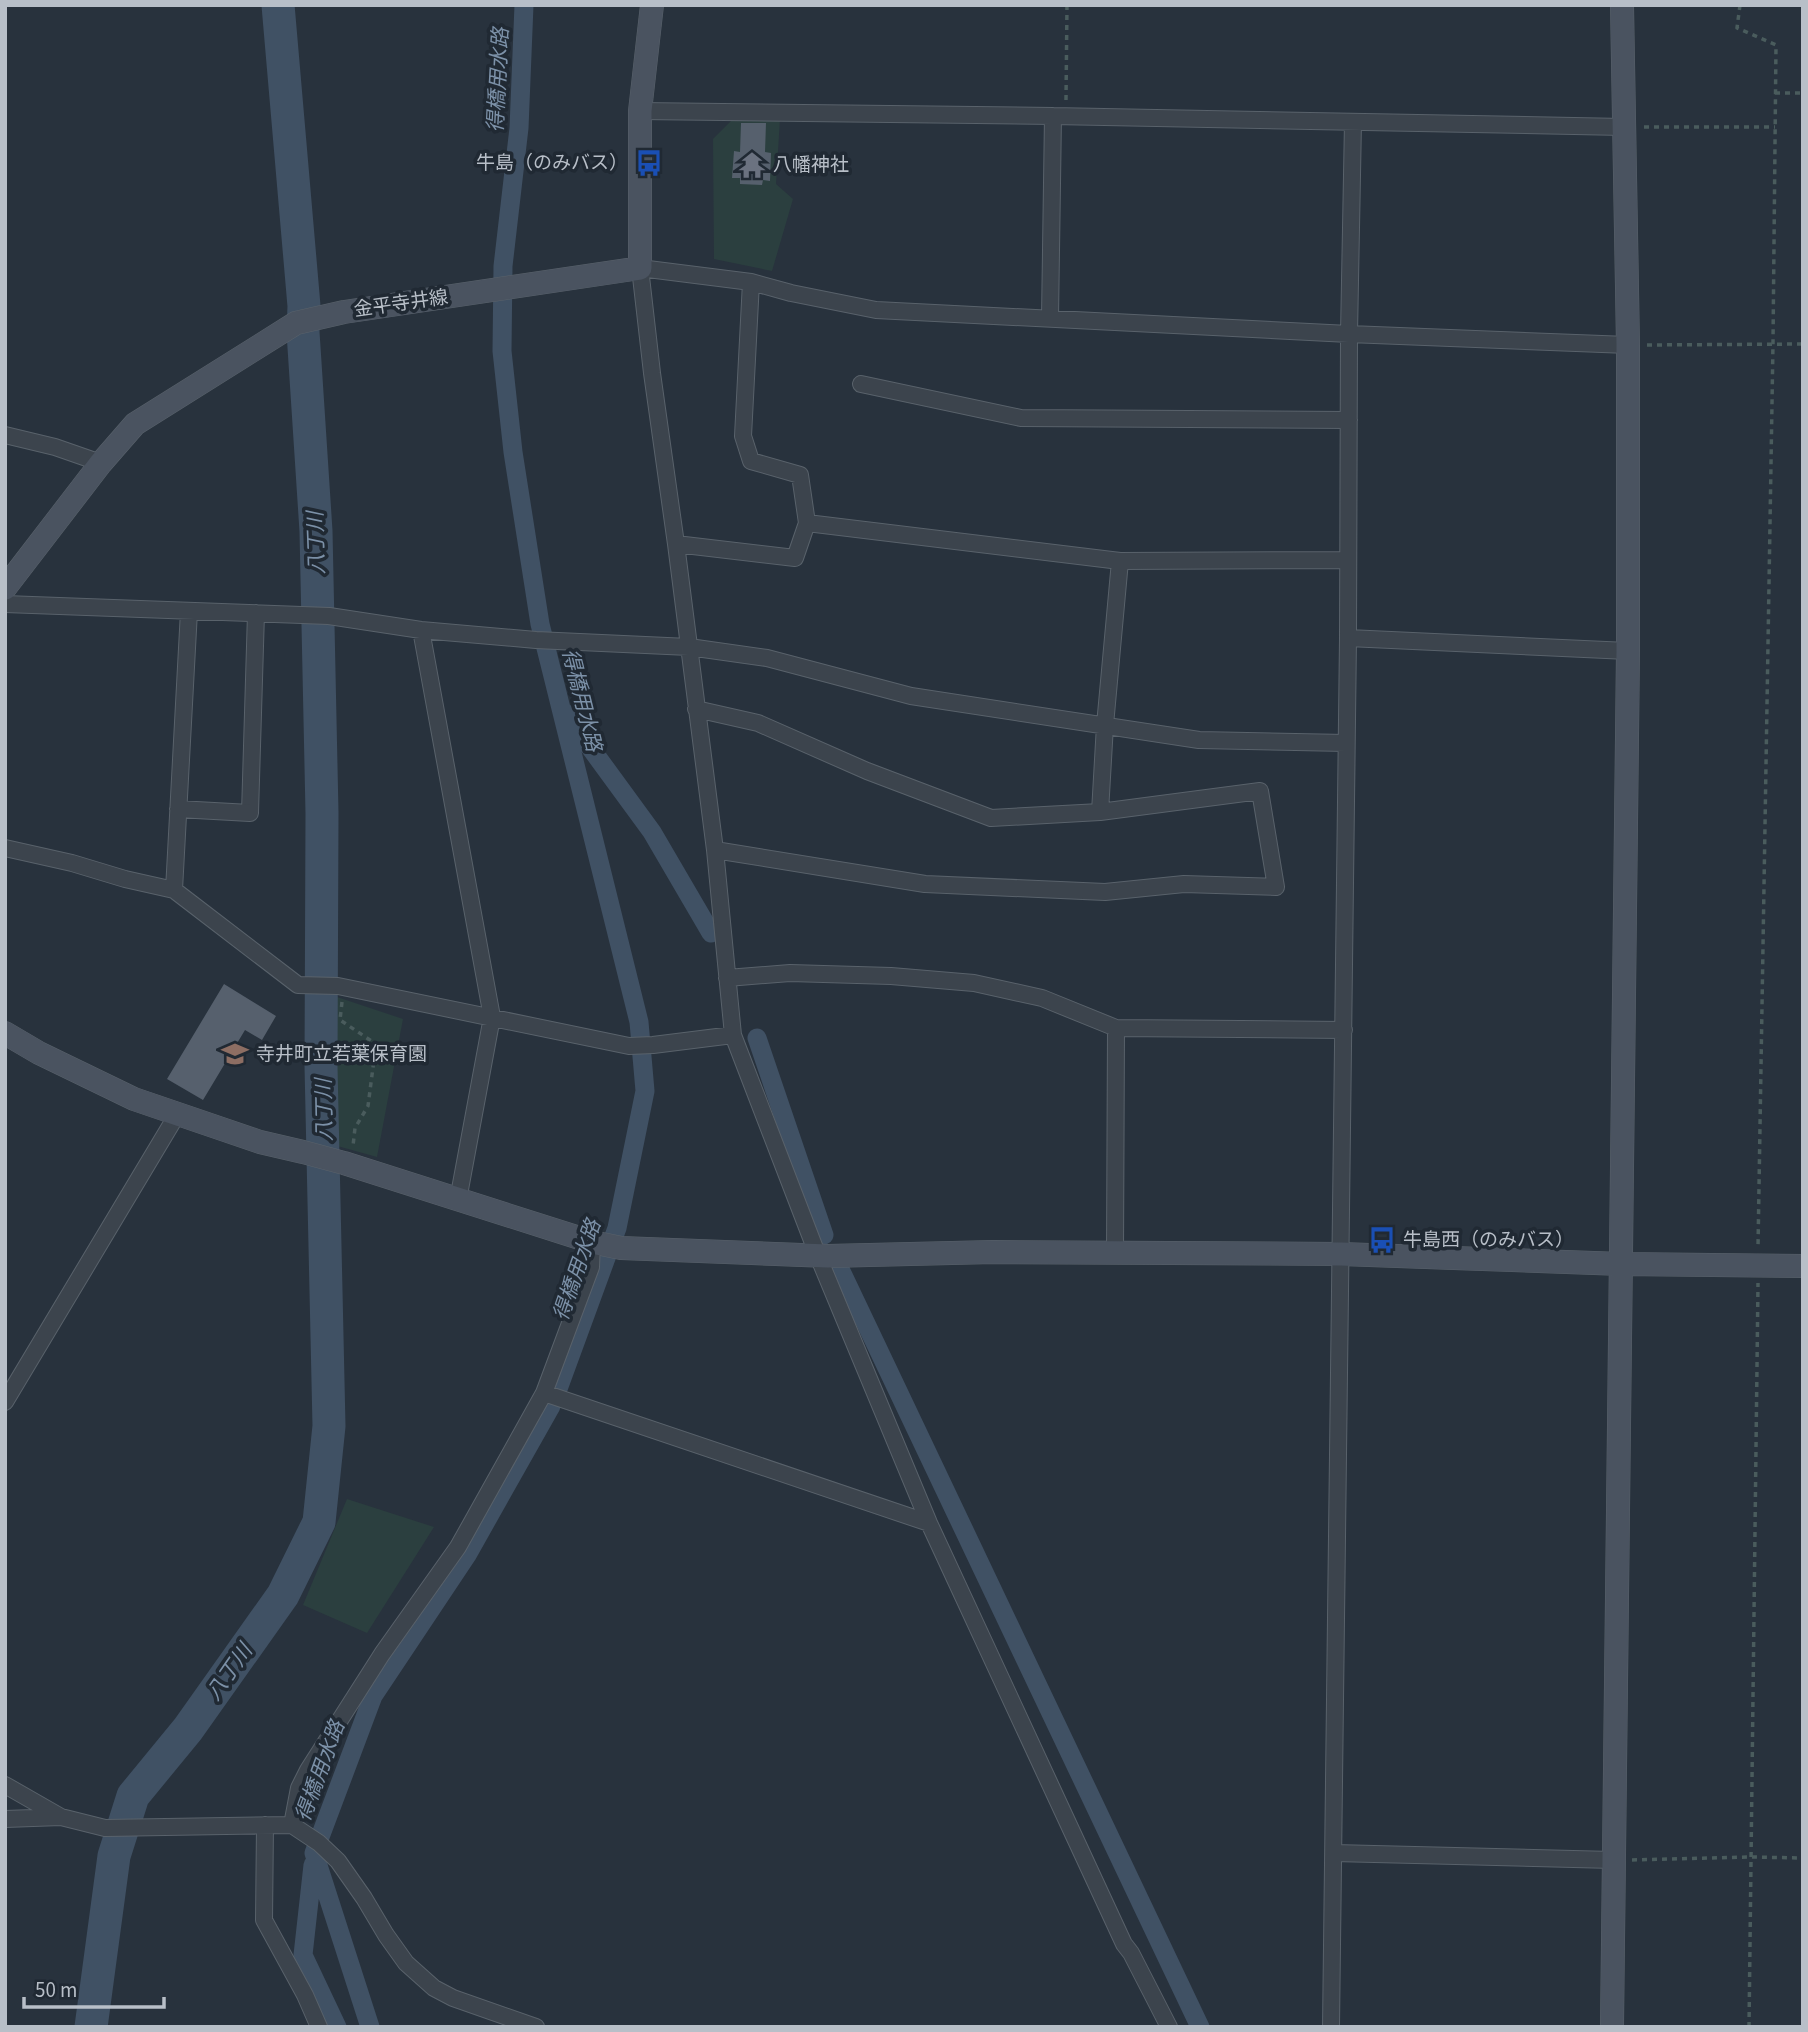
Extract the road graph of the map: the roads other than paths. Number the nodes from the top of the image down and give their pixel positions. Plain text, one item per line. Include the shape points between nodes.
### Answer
1 (652, 5) edge
2 (1622, 5) edge
3 (640, 111) junction
4 (1059, 116) junction
5 (1353, 122) junction
6 (1624, 127) junction
7 (640, 268) junction
8 (751, 282) junction
9 (1050, 318) junction
10 (1349, 334) junction
11 (1628, 345) junction
12 (861, 384) dead end
13 (1349, 420) junction
14 (5, 435) edge
15 (101, 463) junction
16 (807, 523) junction
17 (676, 544) junction
18 (1348, 560) junction
19 (1120, 561) junction
20 (5, 588) edge
21 (5, 604) edge
22 (189, 611) junction
23 (256, 613) junction
24 (421, 630) junction
25 (1348, 638) junction
26 (690, 648) junction
27 (1628, 651) junction
28 (696, 709) junction
29 (1105, 725) junction
30 (1346, 743) junction
31 (178, 809) junction
32 (1100, 812) junction
33 (5, 848) edge
34 (715, 850) junction
35 (174, 890) junction
36 (727, 978) junction
37 (492, 1017) junction
38 (1116, 1028) junction
39 (1344, 1030) junction
40 (5, 1033) edge
41 (733, 1035) junction
42 (178, 1113) junction
43 (458, 1200) junction
44 (605, 1244) junction
45 (1115, 1253) junction
46 (1341, 1254) junction
47 (831, 1256) junction
48 (1622, 1264) junction
49 (1803, 1266) edge
50 (544, 1393) junction
51 (5, 1402) edge
52 (929, 1522) junction
53 (5, 1785) edge
54 (61, 1817) junction
55 (5, 1819) edge
56 (265, 1825) junction
57 (292, 1825) junction
58 (1334, 1853) junction
59 (1613, 1860) junction
60 (511, 2022) edge
61 (319, 2027) edge
62 (536, 2027) edge
63 (1169, 2027) edge
64 (1332, 2027) edge
65 (1612, 2027) edge

1 - 3 street
2 - 6 street
3 - 4 street
3 - 7 street
4 - 5 street
4 - 9 street
5 - 6 street
5 - 10 street
6 - 11 street
7 - 8 street
7 - 15 street, 金平寺井線 via 296,323 135,424
7 - 17 street
8 - 9 street via 876,310
8 - 16 street via 743,436 751,461 800,475
9 - 10 street
10 - 11 street
10 - 13 street
11 - 27 street
12 - 13 street via 1021,418
13 - 18 street
14 - 15 street
15 - 20 street, 金平寺井線
16 - 17 street via 795,558
16 - 19 street
17 - 26 street
18 - 19 street
18 - 25 street
19 - 29 street
21 - 22 street
22 - 23 street
22 - 31 street
23 - 24 street via 329,616
23 - 31 street via 250,813
24 - 26 street
24 - 37 street
25 - 27 street
25 - 30 street
26 - 28 street
26 - 29 street via 767,658 911,696
27 - 48 street
28 - 32 street via 758,723 991,818
28 - 34 street
29 - 30 street via 1199,740
29 - 32 street
30 - 39 street
31 - 35 street
32 - 34 street via 1260,791 1276,887 1185,884 1105,892 925,884
33 - 35 street
34 - 36 street
35 - 37 street via 298,985 340,987
36 - 38 street via 790,973 974,983 1042,998
36 - 41 street
37 - 41 street via 629,1046
37 - 43 street
38 - 39 street
38 - 45 street
39 - 46 street
40 - 42 street via 134,1099
41 - 47 street
42 - 43 street
42 - 51 street
43 - 44 street
44 - 47 street
44 - 50 street
45 - 46 street
45 - 47 street
46 - 48 street
46 - 58 street
47 - 52 street
48 - 49 street
48 - 59 street
50 - 52 street
50 - 57 street via 458,1547 308,1770 299,1788
52 - 63 street via 1124,1944
53 - 54 street
54 - 55 street
54 - 56 street via 105,1828
56 - 57 street
56 - 61 street via 264,1920
57 - 60 street via 338,1861 406,1963 453,1998
58 - 59 street
58 - 64 street
59 - 65 street
60 - 62 street

